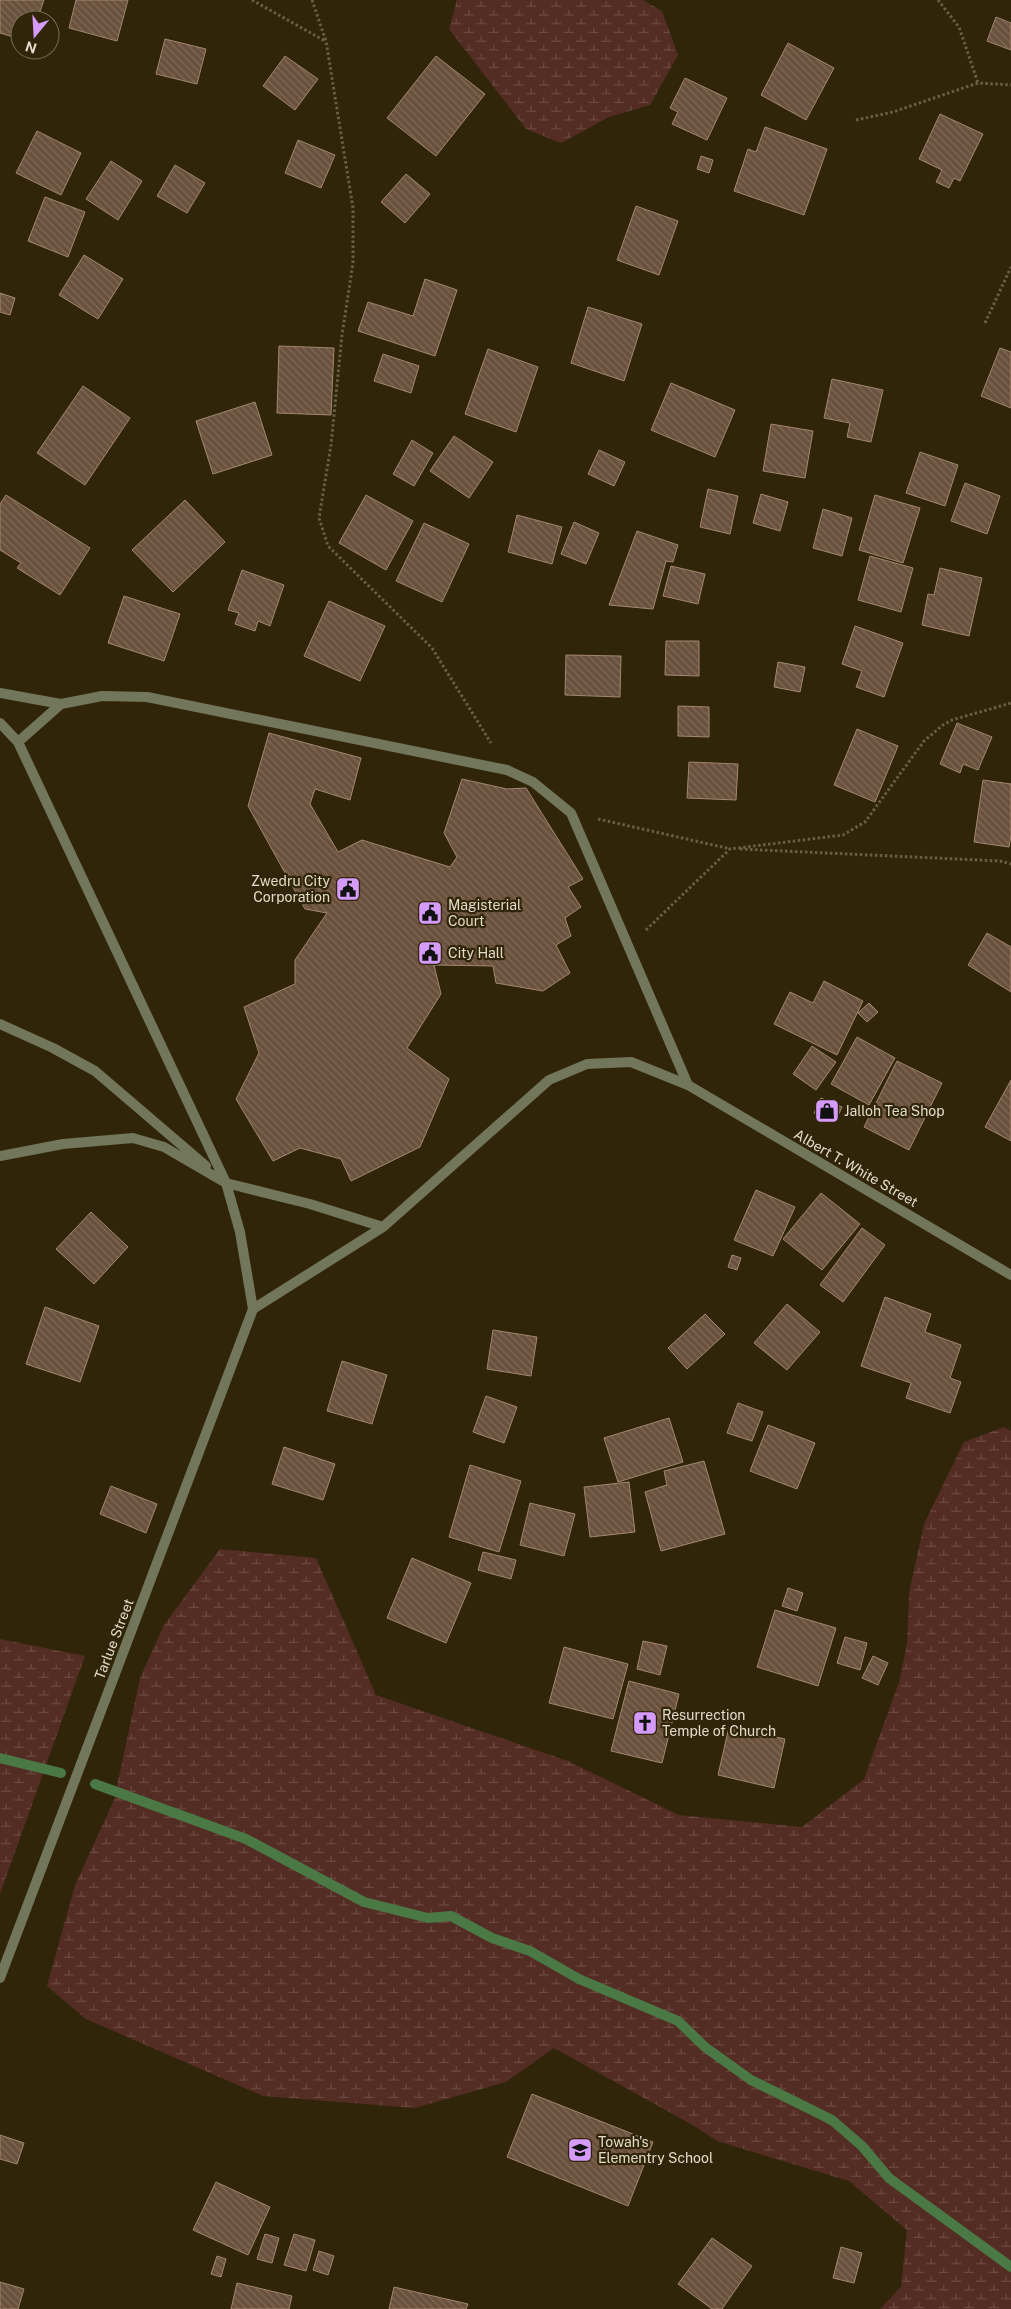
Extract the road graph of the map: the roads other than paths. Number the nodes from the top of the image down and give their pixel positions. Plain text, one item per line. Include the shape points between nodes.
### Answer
1 (0, 693) edge
2 (61, 704) junction
3 (0, 723) edge
4 (18, 742) junction
5 (0, 1024) edge
6 (688, 1085) junction
7 (0, 1156) edge
8 (226, 1183) junction
9 (383, 1227) junction
10 (1011, 1274) edge
11 (253, 1309) junction
12 (0, 1978) edge

1 - 2 street
2 - 4 street
2 - 6 street via 102,696 147,697 507,770 533,782 571,813
3 - 4 street
4 - 8 street
5 - 8 street via 95,1071
6 - 9 street, Albert T. White Street via 631,1062 587,1064 573,1068 549,1080 527,1098
6 - 10 street, Albert T. White Street
7 - 8 street via 62,1144 133,1138 164,1147
8 - 9 street
8 - 11 street via 240,1232
9 - 11 street, Albert T. White Street
11 - 12 street, Tarlue Street

